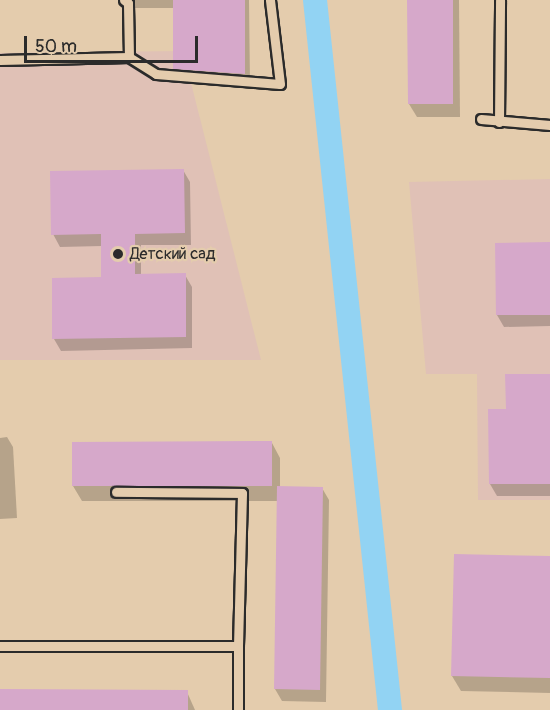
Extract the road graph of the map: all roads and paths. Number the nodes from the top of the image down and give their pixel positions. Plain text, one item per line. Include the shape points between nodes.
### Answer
1 (124, 0) edge
2 (270, 0) edge
3 (500, 0) edge
4 (129, 57) junction
5 (0, 60) edge
6 (481, 119) dead end
7 (499, 122) junction
8 (550, 125) edge
9 (116, 492) dead end
10 (0, 646) edge
11 (237, 646) junction
12 (238, 710) edge

1 - 4 lane via 128,3
2 - 4 lane via 280,84 156,74
3 - 7 lane
4 - 5 lane
6 - 7 lane
7 - 8 lane
9 - 11 lane via 242,493
10 - 11 lane
11 - 12 lane

